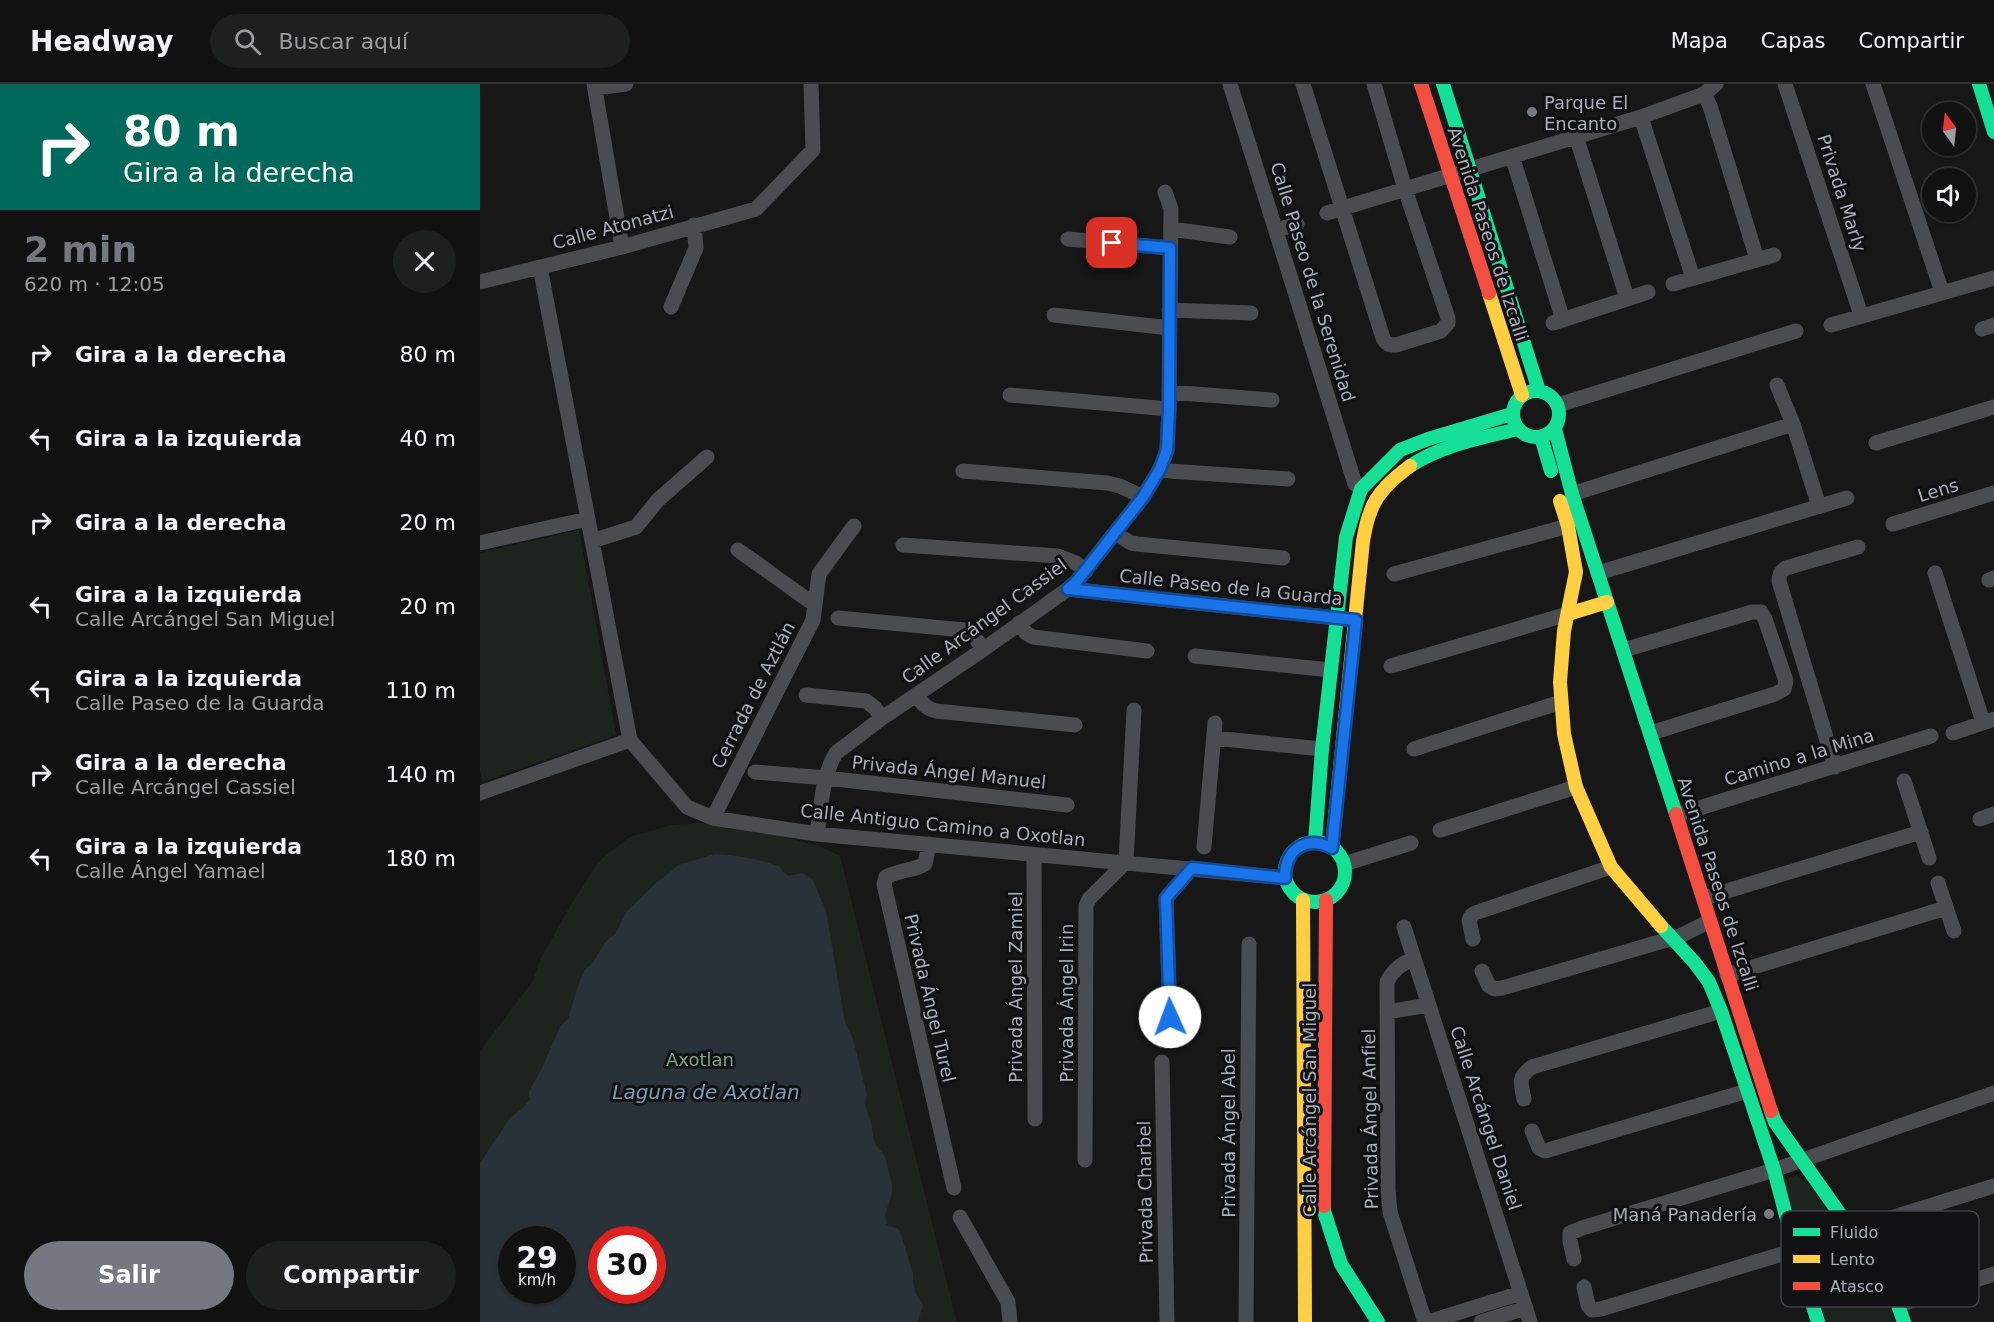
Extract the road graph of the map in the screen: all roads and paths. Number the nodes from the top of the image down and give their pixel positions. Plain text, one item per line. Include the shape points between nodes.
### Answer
1 (626, 84) edge
2 (811, 84) edge
3 (1230, 84) edge
4 (1303, 84) edge
5 (1374, 84) edge
6 (1421, 84) edge
7 (1443, 84) edge
8 (1716, 84) edge
9 (1785, 84) edge
10 (1873, 84) edge
11 (1979, 84) edge
12 (594, 86) edge
13 (1704, 94) junction
14 (1641, 117) junction
15 (1994, 132) edge
16 (1576, 136) junction
17 (1512, 156) junction
18 (1469, 170) junction
19 (1449, 176) junction
20 (1405, 189) junction
21 (1164, 192) dead end
22 (1334, 211) junction
23 (1297, 224) dead end
24 (694, 225) junction
25 (1171, 229) junction
26 (1277, 230) junction
27 (1230, 237) dead end
28 (1068, 239) dead end
29 (622, 247) junction
30 (1170, 248) junction
31 (1774, 255) dead end
32 (1757, 259) junction
33 (540, 267) junction
34 (1693, 278) junction
35 (1994, 278) edge
36 (480, 282) edge
37 (1673, 284) dead end
38 (1648, 291) dead end
39 (1942, 292) junction
40 (1628, 298) junction
41 (671, 307) dead end
42 (1169, 310) junction
43 (1251, 314) dead end
44 (1054, 315) dead end
45 (1861, 315) junction
46 (1831, 325) dead end
47 (1170, 328) junction
48 (1796, 331) dead end
49 (1777, 385) dead end
50 (1539, 390) junction
51 (1169, 392) junction
52 (1010, 395) dead end
53 (1522, 395) junction
54 (1272, 400) dead end
55 (1558, 405) junction
56 (1994, 407) edge
57 (1169, 409) junction
58 (1512, 414) junction
59 (1793, 424) junction
60 (1518, 429) junction
61 (1555, 429) junction
62 (1541, 437) junction
63 (1876, 444) dead end
64 (707, 457) dead end
65 (1160, 469) junction
66 (963, 471) dead end
67 (1288, 479) dead end
68 (1361, 489) junction
69 (1994, 493) edge
70 (1572, 494) junction
71 (1143, 497) junction
72 (1848, 498) dead end
73 (1819, 506) junction
74 (588, 519) junction
75 (1893, 524) dead end
76 (854, 526) dead end
77 (1568, 526) junction
78 (1115, 533) junction
79 (592, 541) junction
80 (480, 543) edge
81 (903, 545) dead end
82 (1858, 547) dead end
83 (738, 550) dead end
84 (1283, 558) dead end
85 (1086, 570) junction
86 (1598, 573) junction
87 (1935, 573) dead end
88 (1394, 574) dead end
89 (1068, 589) junction
90 (1607, 602) junction
91 (815, 605) junction
92 (1568, 614) junction
93 (838, 618) dead end
94 (1337, 618) junction
95 (1356, 620) junction
96 (1019, 624) junction
97 (984, 649) junction
98 (1624, 650) junction
99 (1147, 651) dead end
100 (1195, 656) dead end
101 (1391, 666) dead end
102 (1331, 670) junction
103 (806, 695) dead end
104 (916, 695) junction
105 (1561, 702) junction
106 (1134, 710) dead end
107 (882, 717) junction
108 (1988, 721) edge
109 (1075, 725) dead end
110 (1651, 733) junction
111 (1953, 733) dead end
112 (1931, 736) dead end
113 (630, 740) junction
114 (1322, 749) junction
115 (1414, 749) dead end
116 (1835, 767) junction
117 (755, 772) dead end
118 (826, 778) junction
119 (1904, 781) dead end
120 (1576, 787) junction
121 (480, 793) edge
122 (1067, 805) dead end
123 (1677, 815) junction
124 (713, 818) junction
125 (1440, 830) dead end
126 (1921, 832) junction
127 (817, 834) junction
128 (1315, 842) junction
129 (1411, 843) dead end
130 (929, 844) junction
131 (1204, 847) dead end
132 (1332, 848) junction
133 (1034, 855) junction
134 (1929, 858) dead end
135 (1126, 862) junction
136 (1344, 864) junction
137 (1611, 867) junction
138 (1192, 868) junction
139 (1285, 878) junction
140 (1938, 883) dead end
141 (1704, 898) junction
142 (1303, 900) junction
143 (1326, 900) junction
144 (1946, 908) junction
145 (1710, 921) junction
146 (1404, 927) dead end
147 (1954, 932) dead end
148 (1671, 938) junction
149 (1473, 939) dead end
150 (1249, 944) dead end
151 (1413, 959) junction
152 (1482, 971) dead end
153 (1727, 975) junction
154 (1429, 1005) junction
155 (1721, 1011) junction
156 (1387, 1012) junction
157 (1170, 1017) dead end
158 (1162, 1062) dead end
159 (1747, 1091) junction
160 (1994, 1093) edge
161 (1524, 1099) dead end
162 (1035, 1119) dead end
163 (1532, 1131) dead end
164 (1085, 1160) dead end
165 (1801, 1160) junction
166 (1774, 1170) junction
167 (1994, 1186) edge
168 (954, 1188) dead end
169 (1785, 1211) edge
170 (1838, 1211) edge
171 (1913, 1211) edge
172 (960, 1216) dead end
173 (1781, 1254) edge
174 (1574, 1259) dead end
175 (1341, 1264) junction
176 (1305, 1274) junction
177 (1994, 1274) edge
178 (1979, 1279) edge
179 (1584, 1287) dead end
180 (1813, 1307) edge
181 (1899, 1307) edge
182 (1526, 1308) edge
183 (1010, 1322) edge
184 (1167, 1322) edge
185 (1246, 1322) edge
186 (1305, 1322) edge
187 (1377, 1322) edge
188 (1427, 1322) edge
189 (1481, 1322) edge
190 (1818, 1322) edge
191 (1904, 1322) edge

1 - 12 street
2 - 24 street, Calle Atonatzi via 813,150 756,209
3 - 26 street, Calle Paseo de la Serenidad
4 - 22 street
5 - 20 street
6 - 19 street, Avenida Paseos de Izcalli
7 - 18 street, Avenida Paseos de Izcalli
8 - 13 street
9 - 45 street, Privada Marly
10 - 39 street
11 - 15 street
12 - 29 street
13 - 14 street
13 - 32 street
14 - 16 street
14 - 34 street
16 - 17 street
16 - 40 street
17 - 18 street
17 - 40 street via 1558,322
18 - 19 street
18 - 50 street, Avenida Paseos de Izcalli
19 - 20 street
19 - 53 street, Avenida Paseos de Izcalli
20 - 22 street
20 - 22 street via 1448,323 1441,331 1396,345 1383,338
21 - 25 street, Calle Arcángel Cassiel via 1171,209
23 - 26 street
24 - 29 street, Calle Atonatzi
24 - 41 street via 696,248
25 - 27 street
25 - 30 street, Calle Arcángel Cassiel
26 - 68 street, Calle Paseo de la Serenidad via 1355,484
28 - 30 street
29 - 33 street, Calle Atonatzi
30 - 42 street, Calle Arcángel Cassiel
31 - 32 street
32 - 34 street
33 - 36 street, Calle Atonatzi
33 - 74 street
34 - 37 street
35 - 39 street
38 - 40 street
39 - 45 street
42 - 43 street
42 - 47 street, Calle Arcángel Cassiel
44 - 47 street
45 - 46 street
47 - 51 street, Calle Arcángel Cassiel
48 - 55 street
49 - 59 street
50 - 53 street
50 - 55 street via 1554,398
51 - 54 street
51 - 57 street, Calle Arcángel Cassiel
52 - 57 street
53 - 58 street
55 - 61 street via 1560,416
56 - 63 street
57 - 65 street, Calle Arcángel Cassiel via 1167,450
58 - 60 street
58 - 68 street via 1400,450
59 - 70 street
59 - 73 street
60 - 62 street via 1528,436
60 - 95 street via 1430,454 1409,465 1389,483 1368,520
61 - 62 street
61 - 70 street, Avenida Paseos de Izcalli
62 - 77 street, Avenida Paseos de Izcalli
64 - 79 street via 658,500 636,527
65 - 67 street
65 - 71 street, Calle Arcángel Cassiel
66 - 71 street via 1107,483
68 - 94 street via 1346,537
69 - 75 street, Lens
70 - 86 street, Avenida Paseos de Izcalli
71 - 78 street, Calle Arcángel Cassiel
72 - 73 street
73 - 86 street
74 - 79 street
74 - 80 street
76 - 91 street, Cerrada de Aztlán via 819,574
77 - 88 street
77 - 92 street, Avenida Paseos de Izcalli via 1576,572
78 - 84 street via 1137,544
78 - 85 street, Calle Arcángel Cassiel
79 - 113 street
81 - 85 street via 1058,556
82 - 116 street via 1786,568 1779,575
83 - 91 street
85 - 89 street, Calle Arcángel Cassiel
86 - 90 street, Avenida Paseos de Izcalli
87 - 108 street
89 - 94 street, Calle Paseo de la Guarda
89 - 96 street, Calle Arcángel Cassiel
90 - 92 street
90 - 98 street, Avenida Paseos de Izcalli
91 - 124 street, Cerrada de Aztlán via 813,620
92 - 101 street
92 - 105 street, Avenida Paseos de Izcalli
93 - 97 street via 964,630
94 - 95 street, Calle Paseo de la Guarda
94 - 102 street
95 - 132 street
96 - 97 street, Calle Arcángel Cassiel
96 - 99 street via 1033,637
97 - 104 street, Calle Arcángel Cassiel
98 - 110 street, Avenida Paseos de Izcalli
98 - 110 street via 1752,612 1761,612 1766,619 1786,681 1784,689
100 - 102 street
102 - 114 street
103 - 107 street via 866,701
104 - 107 street, Calle Arcángel Cassiel
104 - 109 street via 924,706 936,711
105 - 115 street
105 - 120 street, Avenida Paseos de Izcalli
106 - 135 street
107 - 118 street, Calle Arcángel Cassiel via 836,753
108 - 111 street
110 - 123 street, Avenida Paseos de Izcalli
112 - 116 street, Camino a la Mina
113 - 121 street
113 - 124 street, Calle Antiguo Camino a Oxotlan via 687,807
114 - 128 street
114 - 131 street via 1215,731
116 - 123 street, Camino a la Mina
117 - 118 street, Privada Ángel Manuel
118 - 122 street, Privada Ángel Manuel
118 - 127 street, Calle Arcángel Cassiel
119 - 126 street
120 - 125 street
120 - 137 street, Avenida Paseos de Izcalli
123 - 141 street, Avenida Paseos de Izcalli
124 - 127 street, Calle Antiguo Camino a Oxotlan
126 - 134 street
126 - 141 street
127 - 130 street, Calle Antiguo Camino a Oxotlan
128 - 132 street
128 - 139 street via 1295,849 1285,868
129 - 136 street
130 - 133 street, Calle Antiguo Camino a Oxotlan
130 - 168 street, Privada Ángel Turel via 925,864 893,873 884,884
132 - 136 street
133 - 135 street, Calle Antiguo Camino a Oxotlan
133 - 162 street, Privada Ángel Zamiel
135 - 138 street, Calle Antiguo Camino a Oxotlan
135 - 164 street, Privada Ángel Irin via 1086,906
136 - 143 street via 1344,882
137 - 148 street, Avenida Paseos de Izcalli
137 - 149 street via 1471,916
138 - 139 street, Calle Antiguo Camino a Oxotlan
138 - 157 street via 1166,898
139 - 142 street via 1291,891
140 - 144 street
141 - 145 street, Avenida Paseos de Izcalli
142 - 143 street
142 - 176 street, Calle Arcángel San Miguel
143 - 175 street, Calle Arcángel San Miguel via 1324,1211
144 - 147 street
144 - 153 street
145 - 148 street
145 - 153 street, Avenida Paseos de Izcalli
146 - 151 street, Calle Arcángel Daniel
148 - 152 street via 1495,989 1489,986
148 - 155 street, Avenida Paseos de Izcalli via 1709,982
150 - 185 street, Privada Ángel Abel
151 - 154 street, Calle Arcángel Daniel
151 - 156 street, Privada Ángel Anfiel via 1391,973 1387,982
153 - 165 street, Avenida Paseos de Izcalli via 1775,1122
154 - 156 street
154 - 182 street, Calle Arcángel Daniel
155 - 159 street, Avenida Paseos de Izcalli
155 - 161 street via 1532,1067 1520,1080
156 - 188 street, Privada Ángel Anfiel via 1390,1212
158 - 184 street, Privada Charbel
159 - 163 street via 1545,1151 1539,1148
159 - 166 street, Avenida Paseos de Izcalli
160 - 165 street
165 - 166 street
165 - 170 street, Avenida Paseos de Izcalli
166 - 169 street, Avenida Paseos de Izcalli
166 - 174 street via 1570,1233
167 - 171 street
172 - 183 street via 1008,1302
173 - 179 street via 1592,1310
175 - 176 street via 1320,1259
175 - 187 street, Calle Arcángel San Miguel
176 - 186 street, Calle Arcángel San Miguel
177 - 178 street
180 - 190 street, Avenida Paseos de Izcalli
181 - 191 street, Avenida Paseos de Izcalli
182 - 188 street
182 - 189 street

